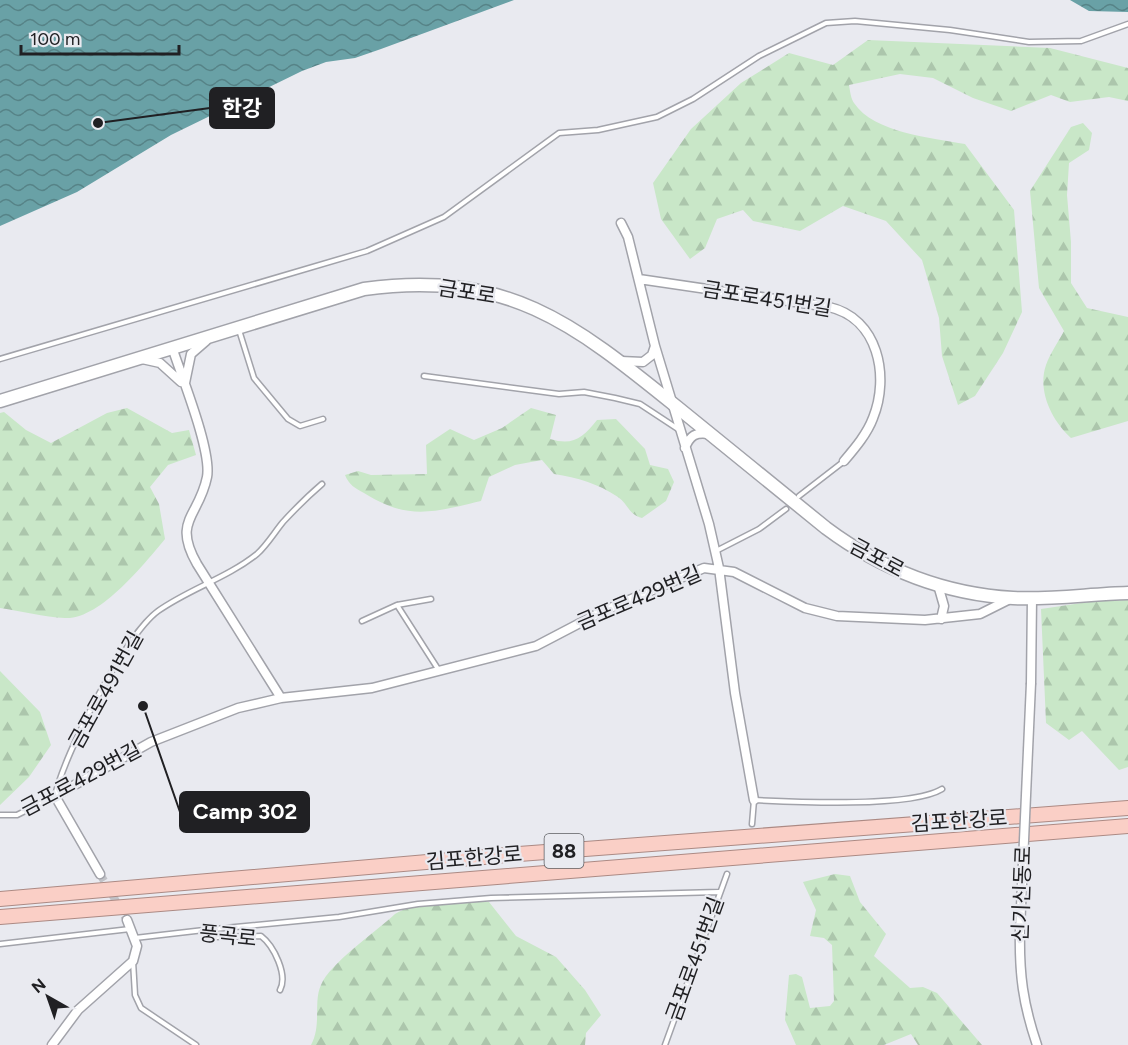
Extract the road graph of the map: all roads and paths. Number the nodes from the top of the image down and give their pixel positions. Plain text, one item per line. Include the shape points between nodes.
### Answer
1 (1128, 24) edge
2 (621, 224) dead end
3 (639, 279) junction
4 (238, 327) junction
5 (214, 334) junction
6 (655, 346) junction
7 (172, 347) junction
8 (0, 359) edge
9 (135, 359) junction
10 (621, 361) junction
11 (424, 376) dead end
12 (185, 387) junction
13 (0, 401) edge
14 (671, 402) junction
15 (323, 419) dead end
16 (679, 429) junction
17 (710, 434) junction
18 (685, 448) junction
19 (844, 461) joint
20 (322, 484) dead end
21 (799, 496) dead end
22 (786, 509) dead end
23 (715, 551) junction
24 (719, 568) junction
25 (210, 584) junction
26 (938, 585) junction
27 (1128, 593) edge
28 (1012, 598) junction
29 (1032, 598) junction
30 (431, 599) dead end
31 (397, 605) junction
32 (941, 619) junction
33 (362, 621) dead end
34 (440, 672) junction
35 (281, 698) junction
36 (942, 789) dead end
37 (55, 796) junction
38 (754, 800) junction
39 (1128, 808) edge
40 (0, 815) edge
41 (752, 824) dead end
42 (1128, 826) edge
43 (100, 874) tunnel mouth
44 (727, 874) dead end
45 (719, 892) junction
46 (0, 898) edge
47 (0, 917) edge
48 (129, 925) joint
49 (204, 930) junction
50 (135, 938) junction
51 (0, 944) edge
52 (133, 961) junction
53 (280, 990) dead end
54 (52, 1045) edge
55 (195, 1045) edge
56 (666, 1045) edge
57 (1036, 1045) edge

1 - 8 lane via 1082,41 1029,42 855,21 826,23 759,56 693,99 657,117 553,136 444,217 401,238
2 - 3 street
3 - 6 street
3 - 19 street, 금포로451번길 via 829,308 849,313 858,320 874,344 880,388 873,419
4 - 5 main road, 금포로
4 - 10 main road, 금포로 via 364,289 441,286 486,292 552,315
4 - 15 lane via 254,378 288,419 300,426
5 - 7 main road, 금포로
5 - 12 street via 191,354
6 - 10 street via 643,362
6 - 14 street
7 - 9 main road, 금포로
7 - 12 street
9 - 12 street via 160,363
9 - 13 main road, 금포로
10 - 14 main road, 금포로
11 - 16 lane via 615,398 640,404
12 - 25 street via 206,458 207,475 188,523 186,541
14 - 16 street
14 - 17 main road, 금포로
16 - 18 street
17 - 18 street via 693,435
17 - 26 main road, 금포로 via 848,543 892,569
18 - 23 street
19 - 21 lane, 금포로451번길
20 - 25 lane, 금포로491번길 via 299,504 255,555
22 - 23 lane via 759,529
23 - 24 street
24 - 32 street, 금포로429번길 via 821,613
24 - 34 street, 금포로429번길 via 692,571 573,626 545,644
24 - 38 street
25 - 35 street
25 - 37 lane, 금포로491번길 via 170,603 139,628 84,725
26 - 28 main road, 금포로
26 - 32 street via 944,606
27 - 29 main road, 금포로
28 - 29 main road, 금포로
28 - 32 street, 금포로429번길 via 980,614
29 - 57 street, 신기신동로, bridge via 1019,965 1023,999
30 - 31 lane
31 - 33 lane
31 - 34 lane
34 - 35 street, 금포로429번길 via 372,688
35 - 37 street, 금포로429번길 via 238,708 151,742
36 - 38 lane via 929,795 877,801
37 - 40 lane, 금포로429번길 via 17,815
37 - 43 street
38 - 41 lane
39 - 46 highway, 김포한강로 / 88
42 - 47 highway, 김포한강로 / 88
44 - 45 lane, 금포로451번길
45 - 49 lane via 471,899
45 - 56 lane, 금포로451번길
48 - 50 street
48 - 51 lane
49 - 50 lane, 풍곡로
49 - 53 lane, 풍곡로 via 214,937 261,936 284,976
50 - 52 street via 137,954
52 - 54 street via 78,1010
52 - 55 lane via 135,995 141,1008

